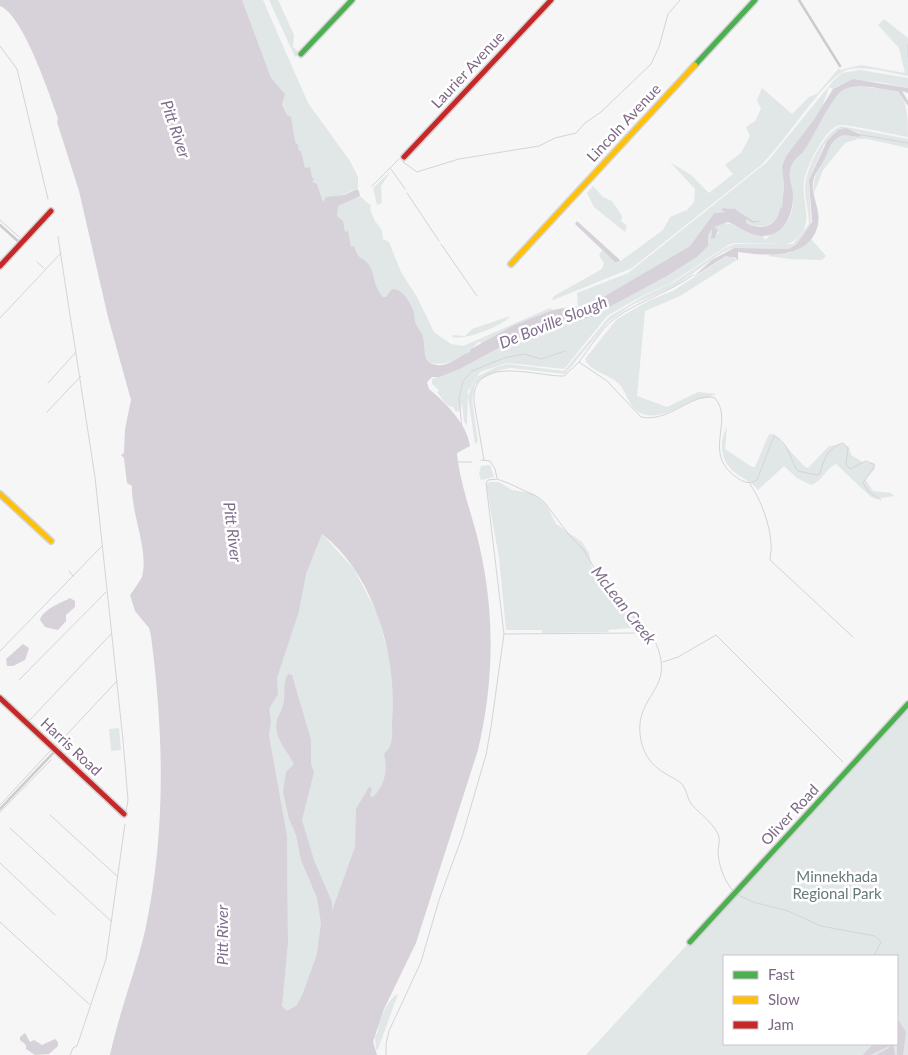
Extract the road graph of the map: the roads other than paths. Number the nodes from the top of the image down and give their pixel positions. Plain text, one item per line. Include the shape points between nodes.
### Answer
1 (352, 0) edge
2 (551, 0) edge
3 (755, 0) edge
4 (799, 0) edge
5 (301, 54) dead end
6 (840, 66) dead end
7 (404, 157) dead end
8 (51, 211) dead end
9 (0, 225) edge
10 (20, 243) junction
11 (511, 264) dead end
12 (0, 266) edge
13 (0, 494) edge
14 (51, 541) dead end
15 (0, 698) edge
16 (908, 704) edge
17 (56, 750) junction
18 (0, 809) edge
19 (124, 814) dead end
20 (690, 942) dead end

1 - 5 street
2 - 7 street, Laurier Avenue
3 - 11 street, Lincoln Avenue
4 - 6 street
8 - 10 street
9 - 10 street
10 - 12 street
13 - 14 street
15 - 17 street, Harris Road
16 - 20 street, Oliver Road
17 - 18 street
17 - 19 street, Harris Road

